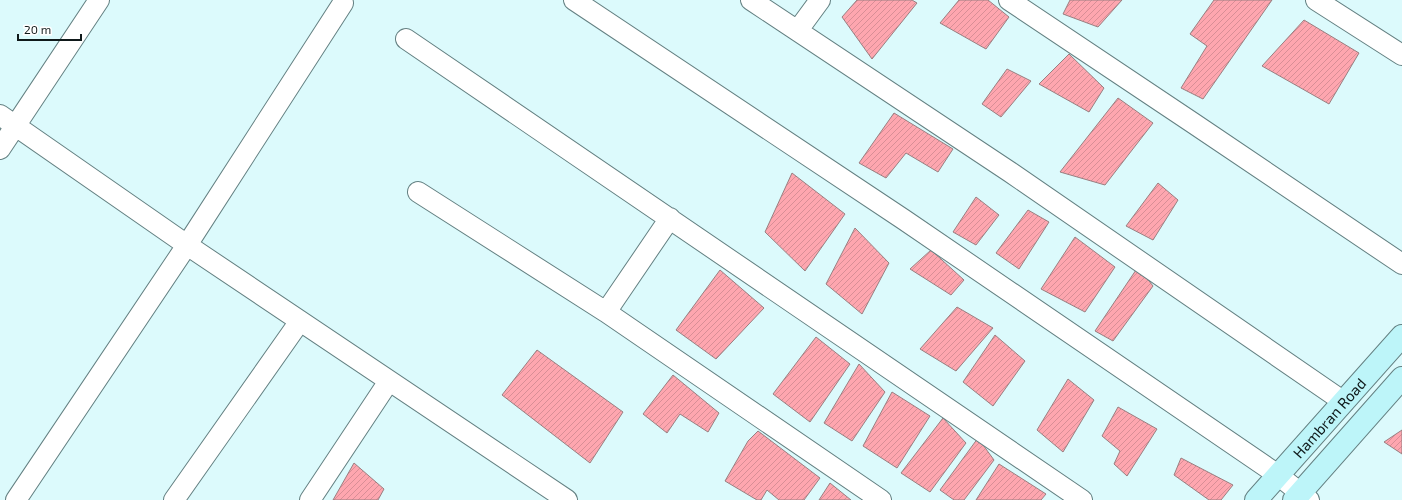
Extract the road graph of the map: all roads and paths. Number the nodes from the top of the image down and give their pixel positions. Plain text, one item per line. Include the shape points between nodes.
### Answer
1 (99, 0) edge
2 (574, 0) edge
3 (751, 0) edge
4 (820, 0) edge
5 (1009, 0) edge
6 (1316, 0) edge
7 (343, 2) dead end
8 (798, 30) junction
9 (406, 39) dead end
10 (1402, 55) edge
11 (8, 121) edge
12 (0, 149) edge
13 (418, 192) dead end
14 (670, 218) junction
15 (187, 245) junction
16 (1402, 264) edge
17 (606, 312) junction
18 (300, 321) junction
19 (1402, 336) edge
20 (1402, 378) edge
21 (389, 381) junction
22 (1344, 402) junction
23 (1278, 475) junction
24 (1301, 498) edge
25 (16, 500) edge
26 (174, 500) edge
27 (310, 500) edge
28 (567, 500) edge
29 (881, 500) edge
30 (1082, 500) edge
31 (1256, 500) edge

1 - 11 street
2 - 23 street via 916,228
3 - 8 street
4 - 8 street
5 - 16 street
6 - 10 street
7 - 15 street
8 - 22 street via 1010,172
9 - 14 street
11 - 12 street
11 - 15 street
13 - 17 street
14 - 17 street
14 - 30 street
15 - 18 street
15 - 25 street
17 - 29 street
18 - 21 street
18 - 26 street
19 - 22 main road, Hambran Road
20 - 24 main road, Hambran Road
21 - 27 street
21 - 28 street
22 - 23 main road, Hambran Road
23 - 24 street
23 - 31 main road, Hambran Road

